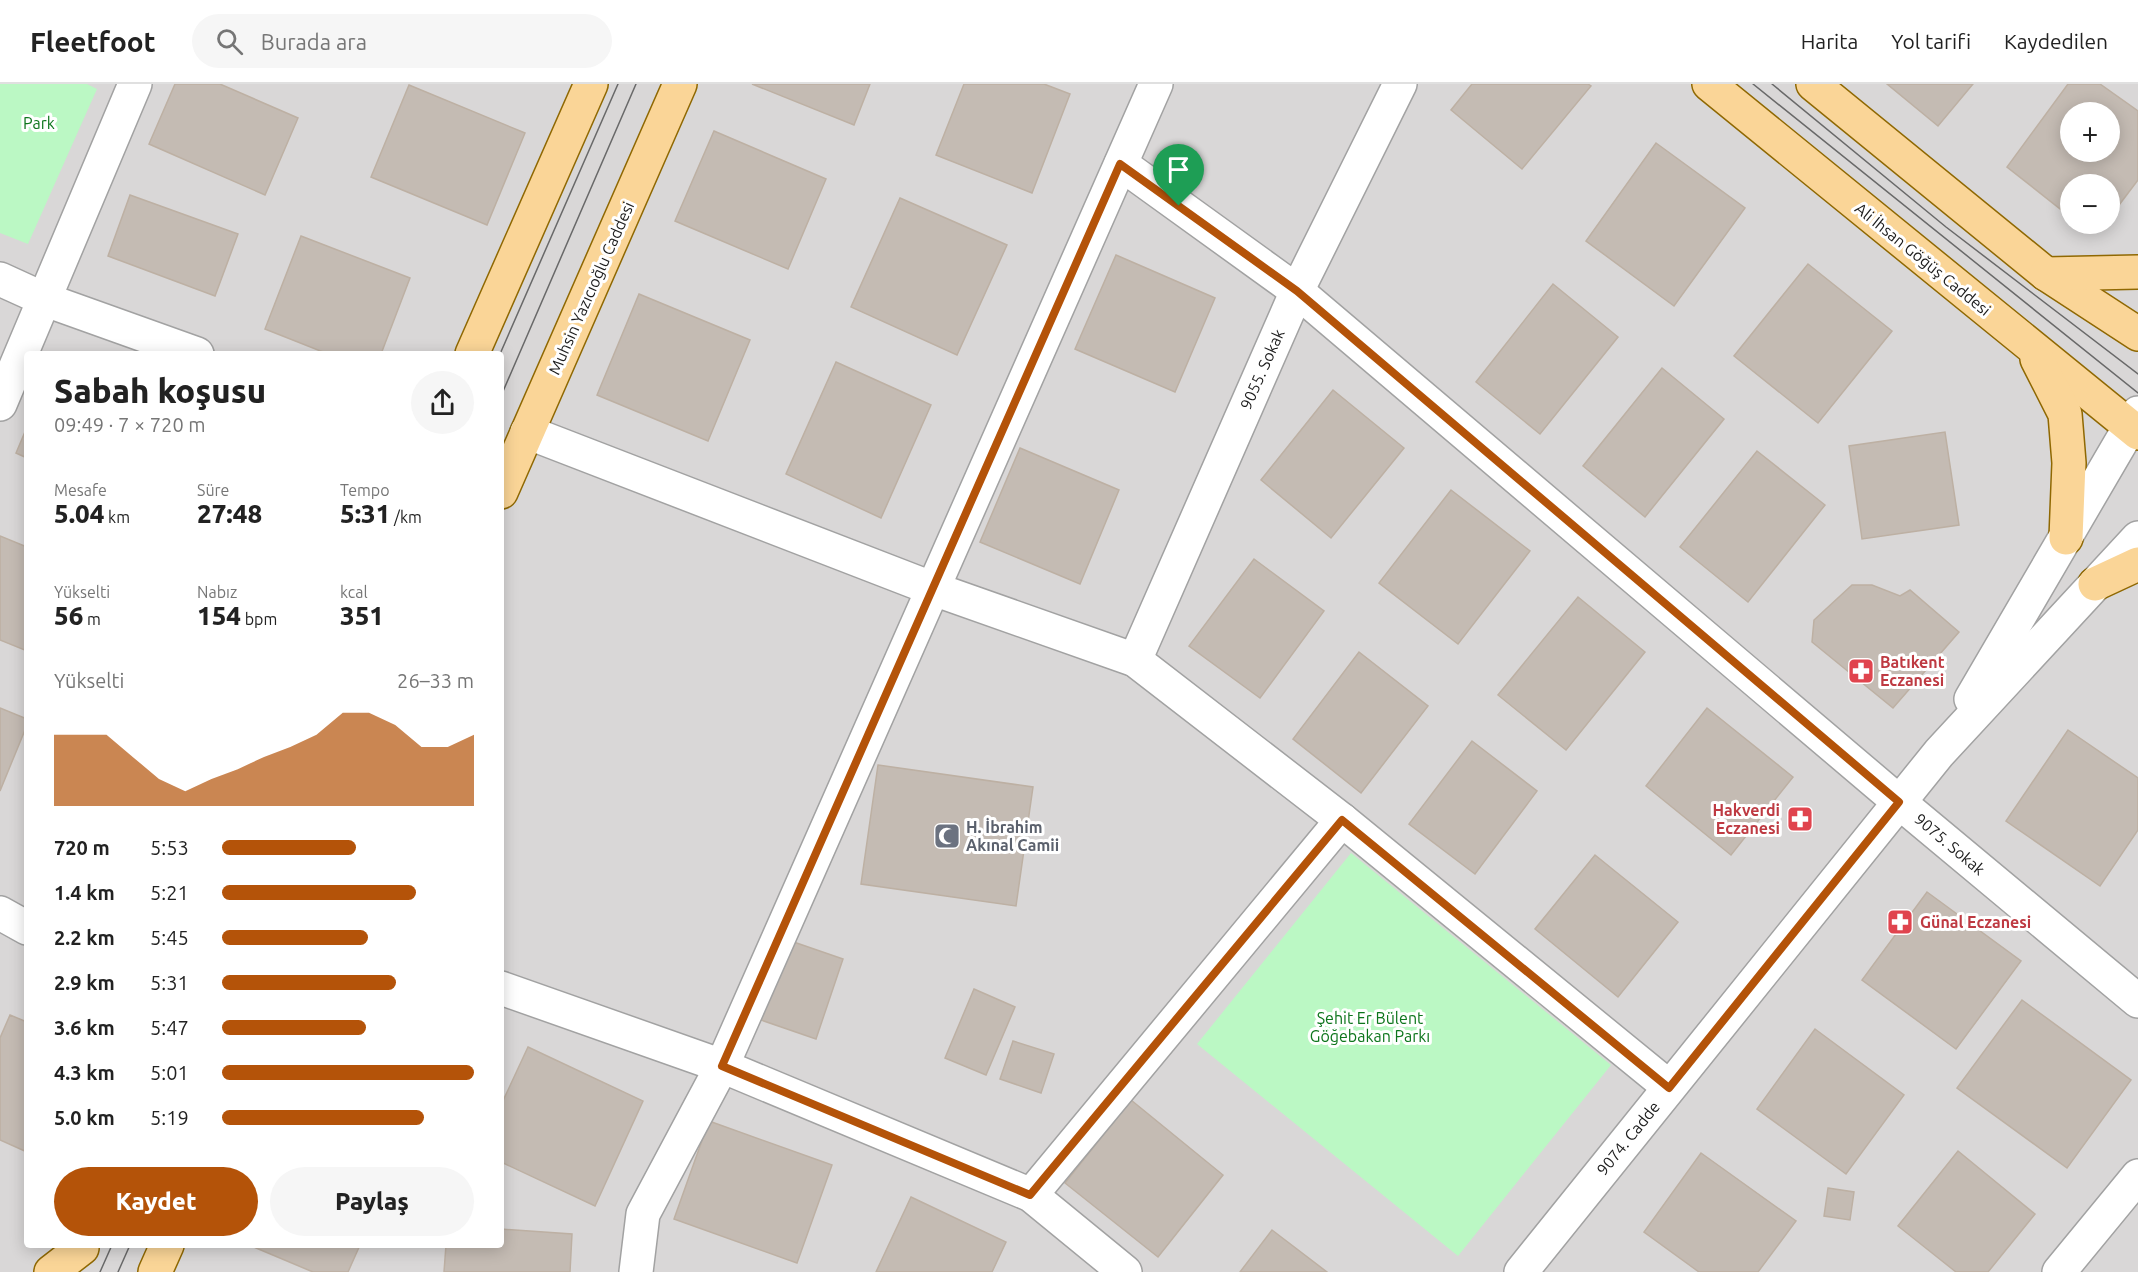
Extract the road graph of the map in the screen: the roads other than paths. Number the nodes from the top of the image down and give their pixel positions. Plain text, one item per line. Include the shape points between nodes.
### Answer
1 (135, 84) edge
2 (591, 84) edge
3 (680, 84) edge
4 (1156, 84) edge
5 (1400, 84) edge
6 (1710, 84) edge
7 (1813, 84) edge
8 (1120, 164) junction
9 (2138, 272) edge
10 (2046, 274) junction
11 (0, 279) edge
12 (1297, 291) junction
13 (46, 300) junction
14 (2138, 334) edge
15 (2029, 345) junction
16 (189, 351) edge
17 (473, 351) edge
18 (0, 404) edge
19 (2136, 424) edge
20 (527, 432) junction
21 (504, 485) edge
22 (2066, 538) junction
23 (2138, 538) edge
24 (2138, 564) edge
25 (2095, 584) junction
26 (931, 588) junction
27 (1135, 660) junction
28 (1939, 753) junction
29 (1899, 802) junction
30 (1342, 820) junction
31 (0, 913) edge
32 (24, 926) edge
33 (504, 989) edge
34 (2138, 1001) edge
35 (722, 1066) junction
36 (1669, 1088) junction
37 (2138, 1176) edge
38 (1030, 1195) junction
39 (166, 1248) edge
40 (79, 1255) edge
41 (51, 1272) edge
42 (155, 1272) edge
43 (636, 1272) edge
44 (1125, 1272) edge
45 (1521, 1272) edge
46 (2059, 1272) edge

1 - 13 street
2 - 17 main road
3 - 20 main road, Muhsin Yazıcıoğlu Caddesi
4 - 8 street
5 - 12 street, 9055. Sokak
6 - 15 main road, Ali İhsan Göğüş Caddesi
7 - 10 main road
8 - 12 street, 9075. Sokak
8 - 26 street
9 - 10 main road
10 - 14 main road
11 - 13 street
12 - 27 street, 9055. Sokak
12 - 29 street, 9075. Sokak
13 - 16 street
13 - 18 street
15 - 19 main road, Ali İhsan Göğüş Caddesi
15 - 22 main road via 2065,414 2069,463
19 - 22 street
20 - 21 main road, Muhsin Yazıcıoğlu Caddesi
20 - 26 street
22 - 28 street
23 - 25 street
24 - 25 main road
25 - 28 street
26 - 27 street
26 - 35 street
27 - 30 street
28 - 29 street, 9074. Cadde
29 - 34 street, 9075. Sokak
29 - 36 street, 9074. Cadde
30 - 36 street
30 - 38 street
31 - 32 street
33 - 35 street
35 - 38 street
35 - 43 street via 644,1214
36 - 45 street, 9074. Cadde
37 - 46 street
38 - 44 street
39 - 42 main road
40 - 41 main road

